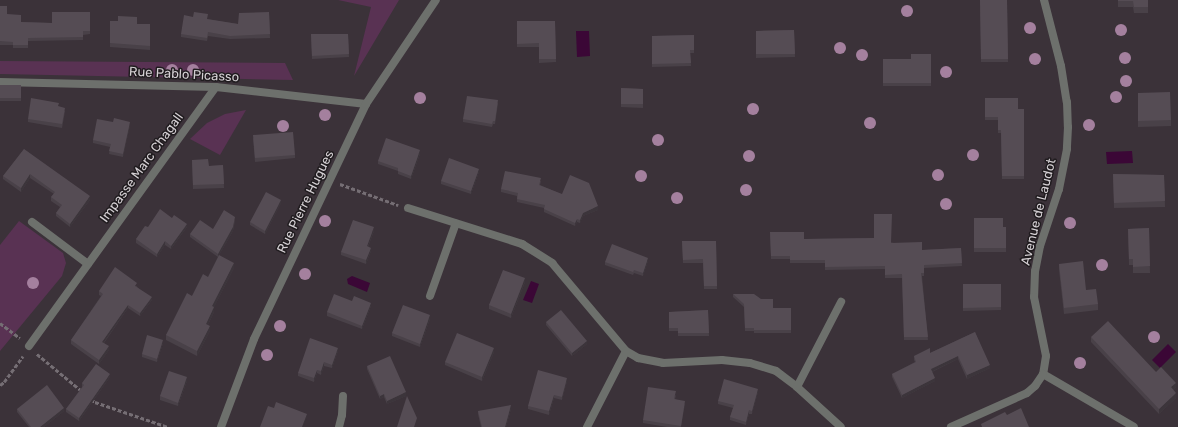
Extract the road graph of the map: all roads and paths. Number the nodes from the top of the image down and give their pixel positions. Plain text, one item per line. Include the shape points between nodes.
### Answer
1 (436, 0) edge
2 (1044, 0) edge
3 (0, 82) edge
4 (216, 87) junction
5 (366, 104) junction
6 (331, 180) junction
7 (408, 208) joint
8 (32, 222) dead end
9 (456, 223) junction
10 (88, 264) junction
11 (430, 296) dead end
12 (841, 302) dead end
13 (0, 323) edge
14 (29, 346) junction
15 (626, 352) junction
16 (1043, 374) junction
17 (0, 385) edge
18 (797, 387) junction
19 (343, 396) dead end
20 (168, 427) edge
21 (220, 427) edge
22 (339, 427) edge
23 (588, 427) edge
24 (841, 427) edge
25 (951, 427) edge
26 (1134, 427) edge

1 - 5 street, Rue Pierre Hugues
2 - 16 street, Avenue de Laudot via 1061,66 1068,127 1067,149 1059,189 1040,246 1035,271 1034,296 1046,356
3 - 4 street, Rue Pablo Picasso
4 - 5 street, Rue Pablo Picasso
4 - 10 street, Impasse Marc Chagall
5 - 6 street, Rue Pierre Hugues
6 - 7 path
6 - 21 street, Rue Pierre Hugues via 254,339
7 - 9 street
8 - 10 street
9 - 11 street
9 - 15 street via 522,244 552,263
10 - 14 street, Impasse Marc Chagall
12 - 18 street
13 - 14 path
14 - 17 path
14 - 20 path via 95,402
15 - 18 street via 638,358 663,363 722,360 750,363 776,372
15 - 23 street
16 - 25 street via 1036,386 1027,393
16 - 26 street
18 - 24 street
19 - 22 street

